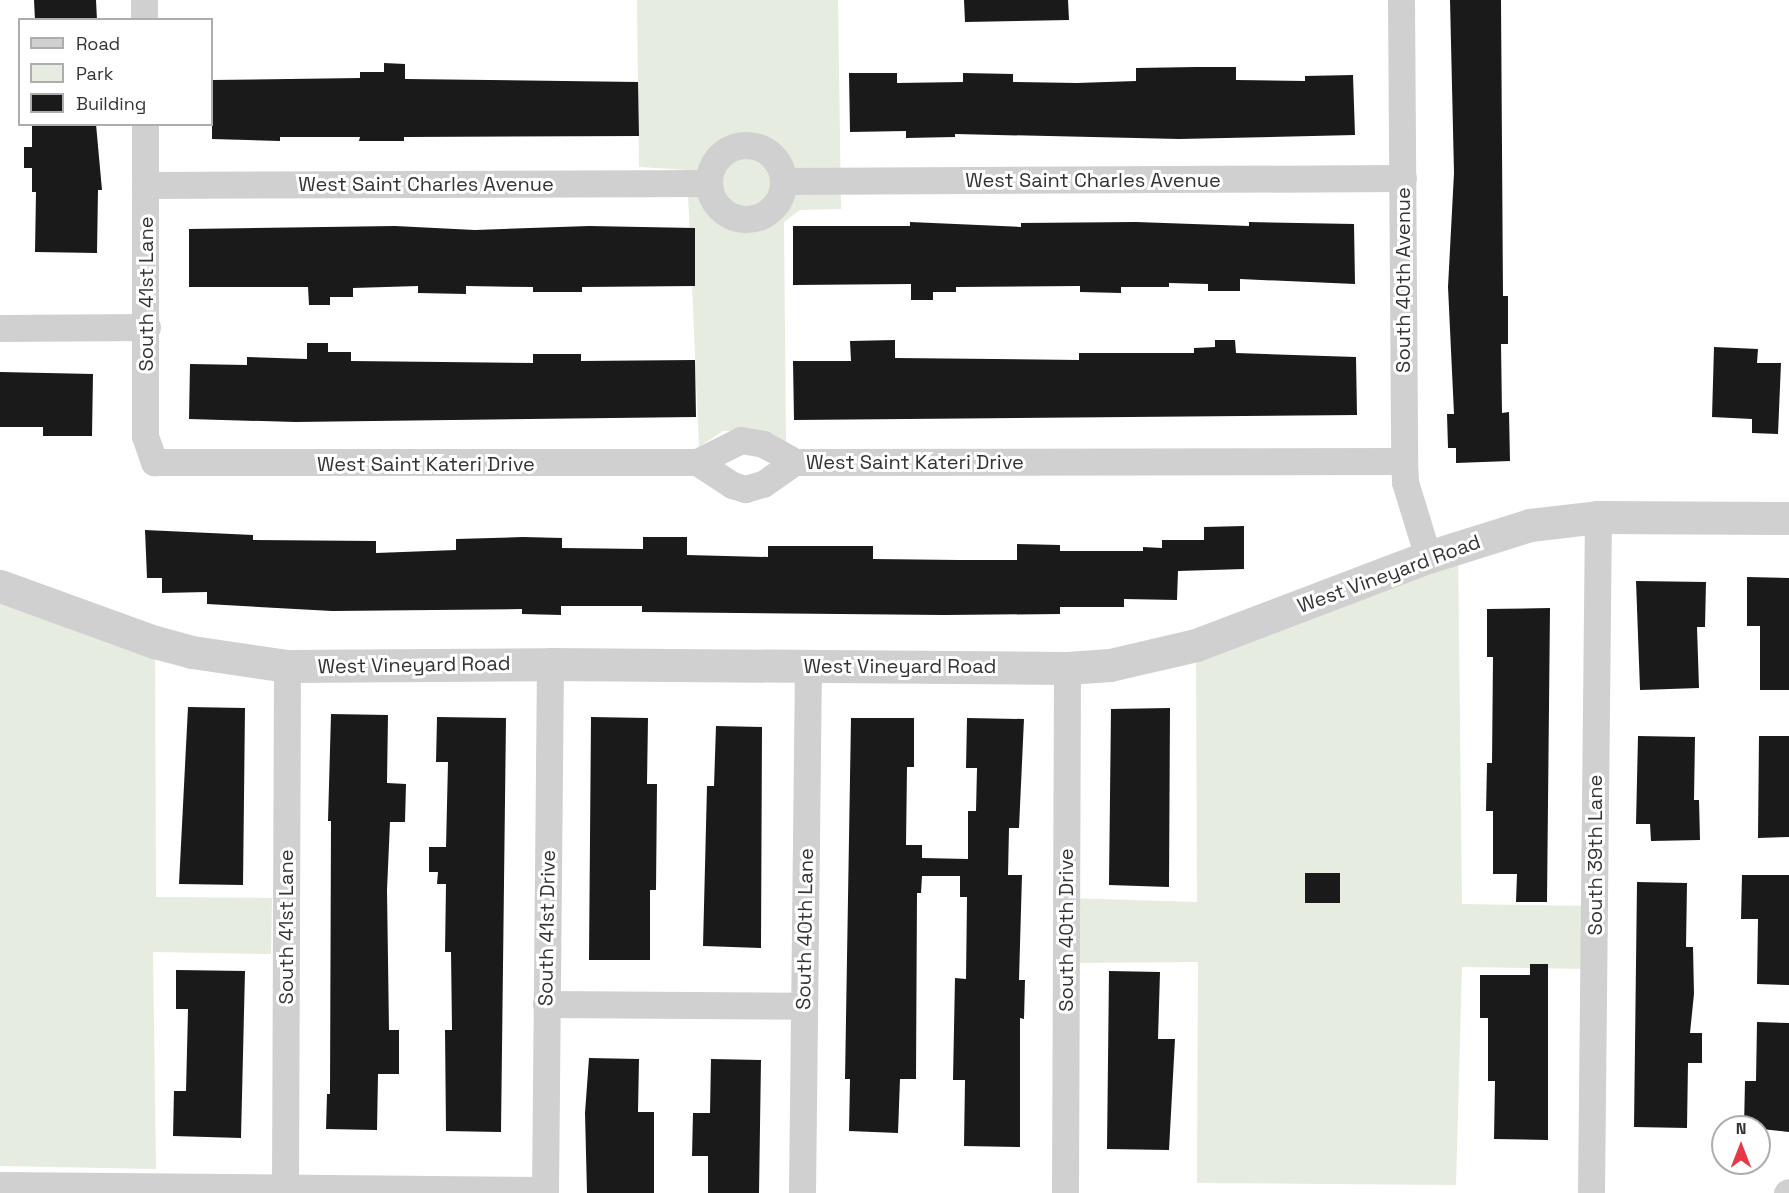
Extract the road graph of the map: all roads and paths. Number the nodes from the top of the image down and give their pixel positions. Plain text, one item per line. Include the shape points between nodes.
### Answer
1 (144, 0) edge
2 (1401, 0) edge
3 (144, 18) edge
4 (144, 126) edge
5 (1403, 178) junction
6 (784, 181) junction
7 (708, 183) junction
8 (145, 185) junction
9 (147, 327) junction
10 (0, 328) edge
11 (1404, 461) junction
12 (154, 462) joint
13 (697, 462) junction
14 (795, 462) junction
15 (1598, 517) junction
16 (1789, 518) edge
17 (1428, 557) junction
18 (0, 585) edge
19 (550, 664) junction
20 (808, 665) junction
21 (287, 666) junction
22 (1067, 668) junction
23 (546, 1004) junction
24 (804, 1006) junction
25 (5, 1188) edge
26 (285, 1188) junction
27 (545, 1191) edge
28 (802, 1193) edge
29 (1065, 1193) edge
30 (1592, 1193) edge

1 - 3 street
2 - 5 street, South 40th Avenue
4 - 8 street, South 41st Lane
5 - 6 street, West Saint Charles Avenue
5 - 11 street, South 40th Avenue
6 - 7 street via 779,200 765,214 746,219 728,215 713,201
6 - 7 street via 778,163 764,149 745,144 726,150 713,164
7 - 8 street, West Saint Charles Avenue
8 - 9 street, South 41st Lane
9 - 10 street
9 - 12 street, South 41st Lane via 145,436
11 - 14 street, West Saint Kateri Drive
11 - 17 street, South 40th Avenue via 1406,482
12 - 13 street, West Saint Kateri Drive
13 - 14 street via 741,440 763,444
13 - 14 street, West Saint Kateri Drive via 742,489 758,486
15 - 16 street, West Vineyard Road
15 - 17 street, West Vineyard Road via 1530,525
15 - 30 street, South 39th Lane
17 - 22 street, West Vineyard Road via 1196,645 1110,665
18 - 21 street, West Vineyard Road via 155,642 192,652
19 - 20 street, West Vineyard Road
19 - 21 street, West Vineyard Road
19 - 23 street, South 41st Drive
20 - 22 street, West Vineyard Road
20 - 24 street, South 40th Lane
21 - 26 street, South 41st Lane
22 - 29 street, South 40th Drive
23 - 24 street
23 - 27 street, South 41st Drive
24 - 28 street, South 40th Lane
25 - 26 street
26 - 27 street

